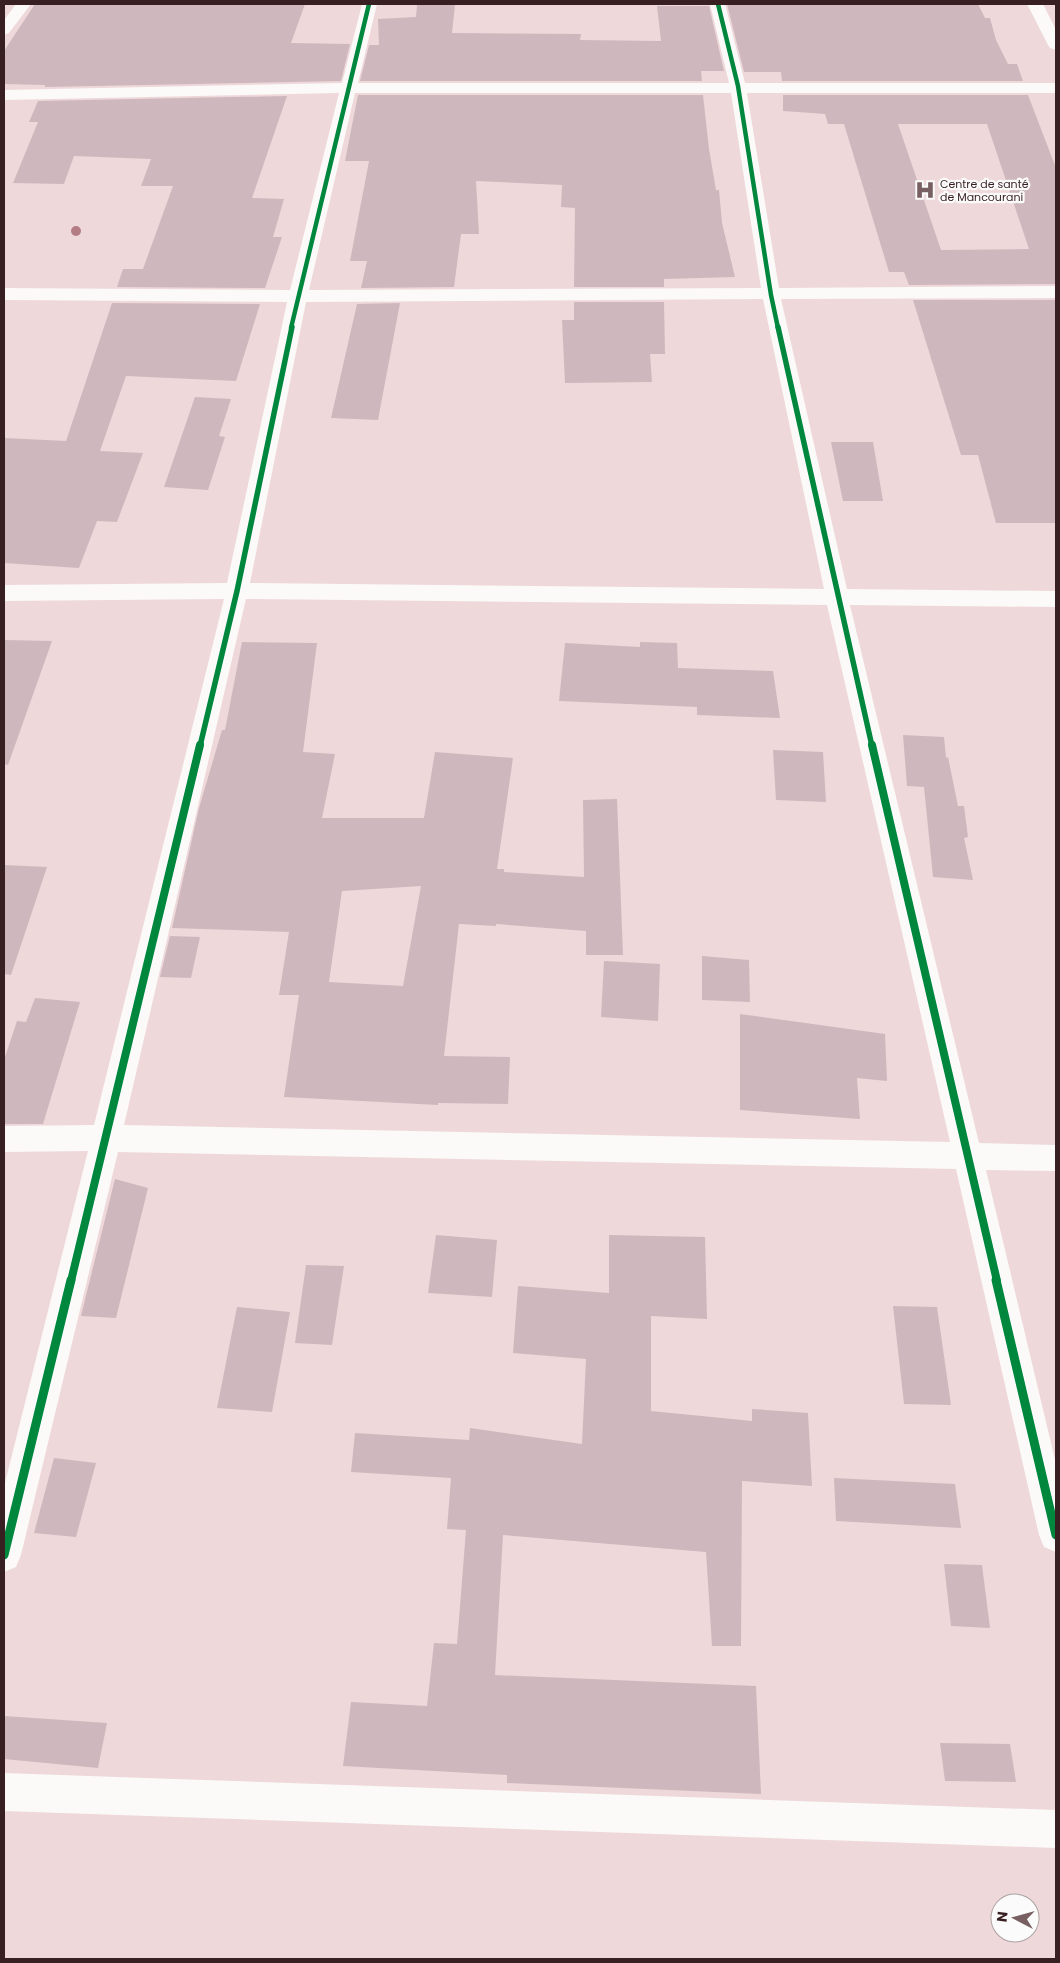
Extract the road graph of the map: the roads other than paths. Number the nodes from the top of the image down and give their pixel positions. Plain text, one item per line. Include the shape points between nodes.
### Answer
1 (23, 4) edge
2 (368, 4) edge
3 (718, 4) edge
4 (1036, 4) edge
5 (4, 30) edge
6 (1056, 45) edge
7 (738, 86) junction
8 (349, 88) junction
9 (1056, 88) edge
10 (4, 95) edge
11 (1056, 292) edge
12 (4, 294) edge
13 (771, 295) junction
14 (298, 296) junction
15 (237, 591) junction
16 (4, 592) edge
17 (837, 597) junction
18 (1056, 600) edge
19 (106, 1138) junction
20 (4, 1139) edge
21 (969, 1157) junction
22 (1056, 1158) edge
23 (1056, 1535) edge
24 (4, 1555) edge
25 (4, 1792) edge
26 (1056, 1829) edge

1 - 5 street
2 - 8 street
3 - 7 street
4 - 6 street
7 - 8 street
7 - 9 street
7 - 13 street
8 - 10 street
8 - 14 street
11 - 13 street
12 - 14 street
13 - 14 street
13 - 17 street
14 - 15 street
15 - 16 street
15 - 17 street
15 - 19 street
17 - 18 street
17 - 21 street
19 - 20 street
19 - 21 street
19 - 24 street
21 - 22 street
21 - 23 street
25 - 26 street

